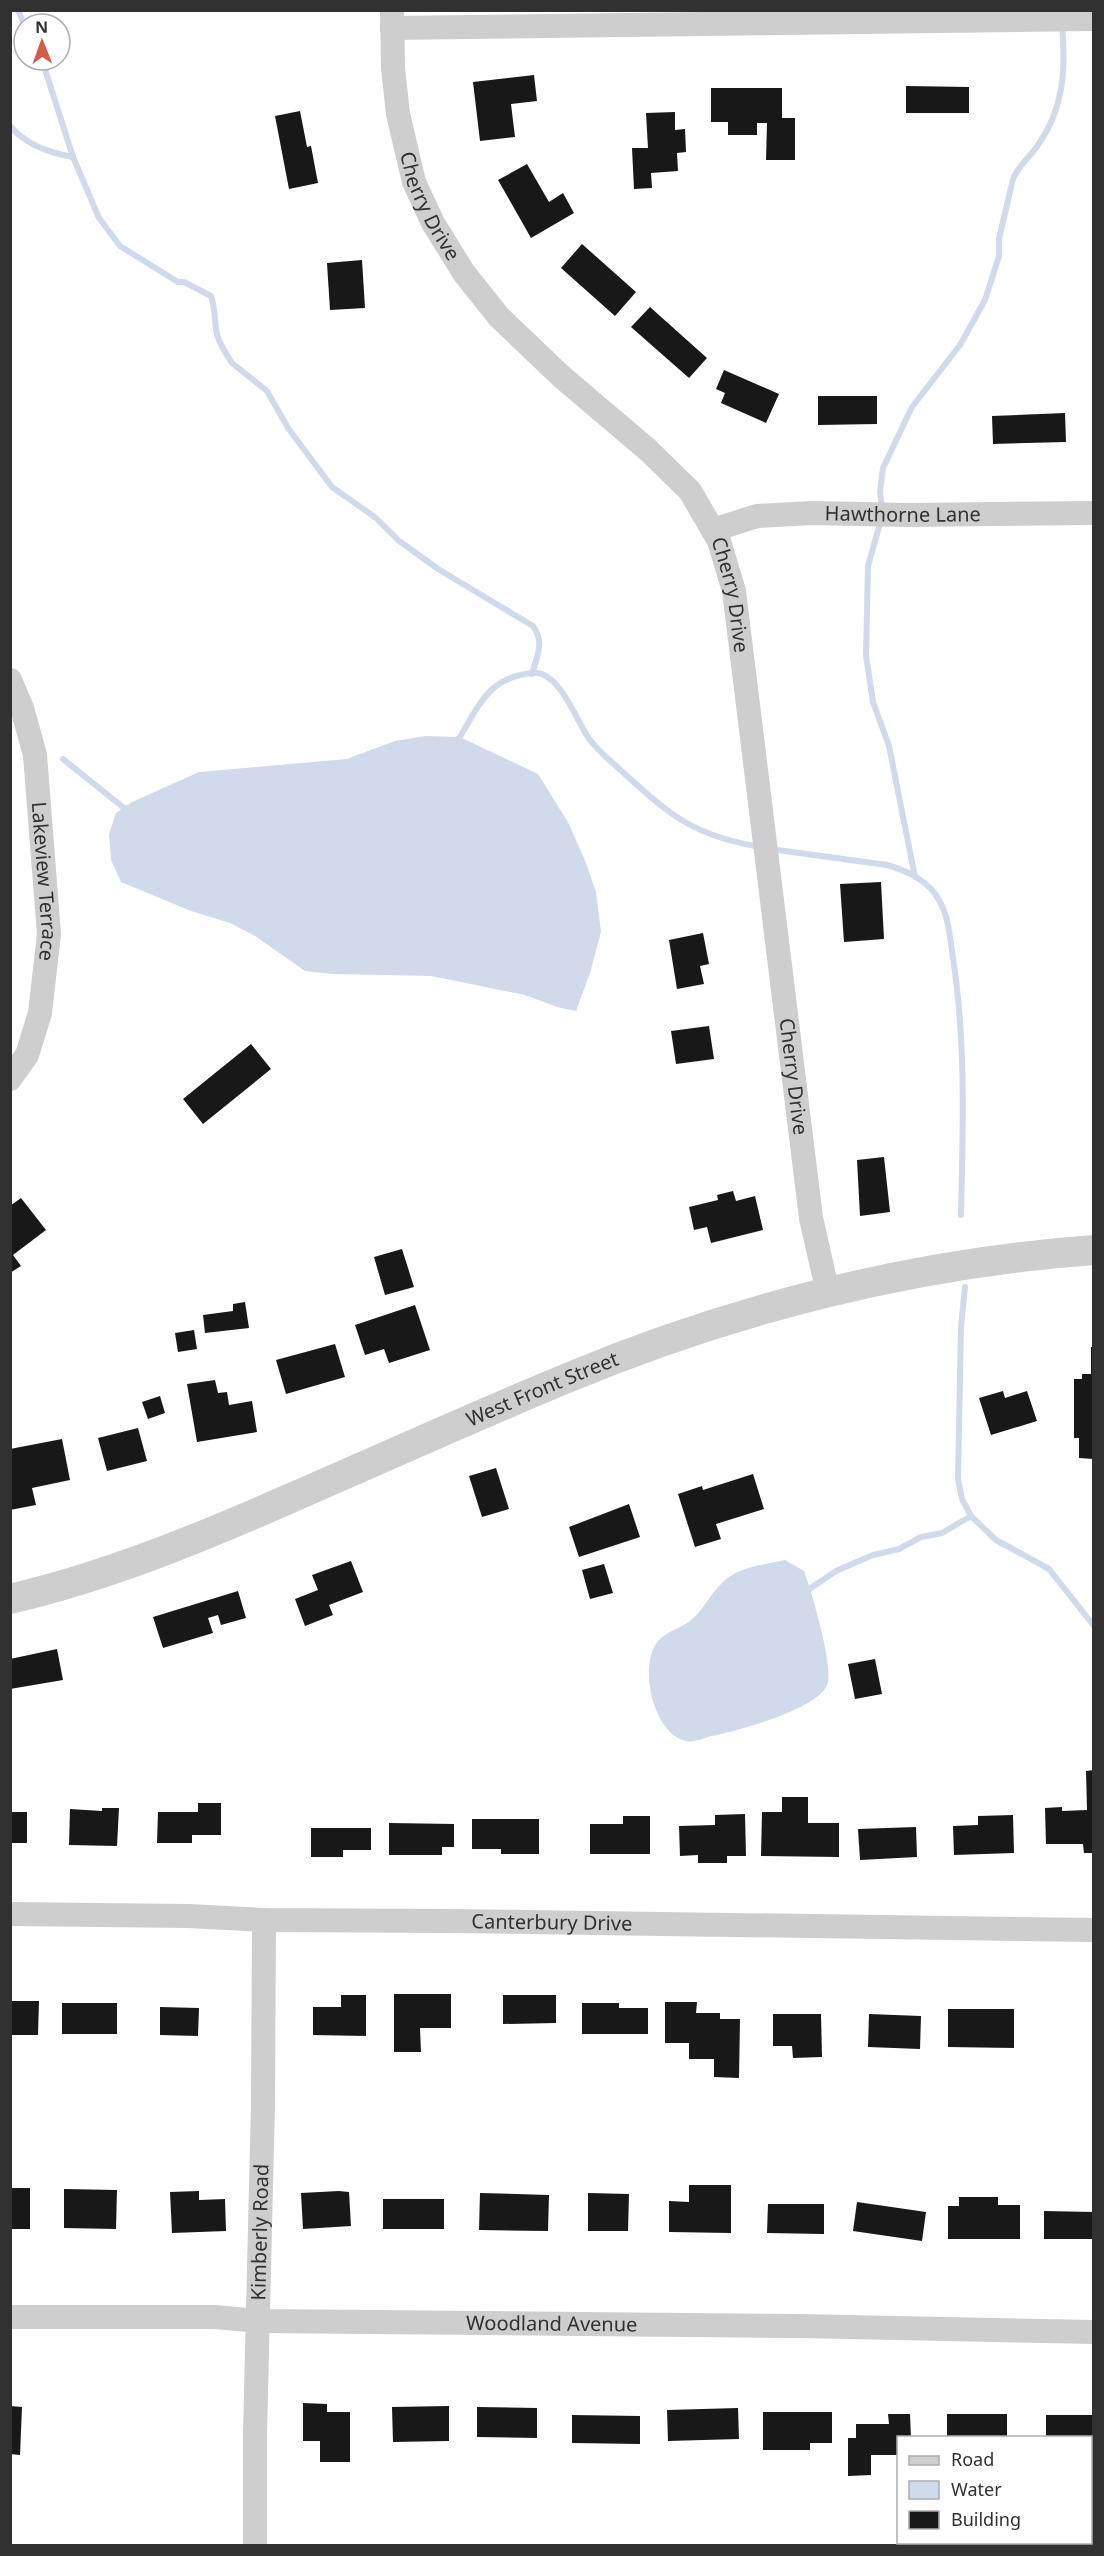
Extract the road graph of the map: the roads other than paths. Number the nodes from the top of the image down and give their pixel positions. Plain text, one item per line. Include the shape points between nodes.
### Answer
1 (392, 19) edge
2 (1094, 19) edge
3 (1094, 513) edge
4 (713, 530) junction
5 (10, 680) edge
6 (10, 1079) edge
7 (1094, 1250) edge
8 (828, 1293) junction
9 (10, 1599) edge
10 (10, 1914) edge
11 (264, 1920) junction
12 (1094, 1930) edge
13 (10, 2317) edge
14 (258, 2321) junction
15 (1094, 2332) edge
16 (255, 2546) edge

1 - 2 street
1 - 4 street, Cherry Drive via 398,114 414,182 433,223 463,271 499,317 561,378 648,450 690,491
3 - 4 street, Hawthorne Lane via 812,513 757,516
4 - 8 street, Cherry Drive via 734,591 811,1218
5 - 6 street, Lakeview Terrace via 35,755 49,934 40,1013 27,1054
7 - 8 street, West Front Street via 906,1275
8 - 9 street, West Front Street via 688,1332 631,1353 182,1545 78,1581
10 - 11 street, Canterbury Drive
11 - 12 street, Canterbury Drive
11 - 14 street, Kimberly Road
13 - 14 street, Woodland Avenue via 214,2317
14 - 15 street, Woodland Avenue
14 - 16 street, Kimberly Road

